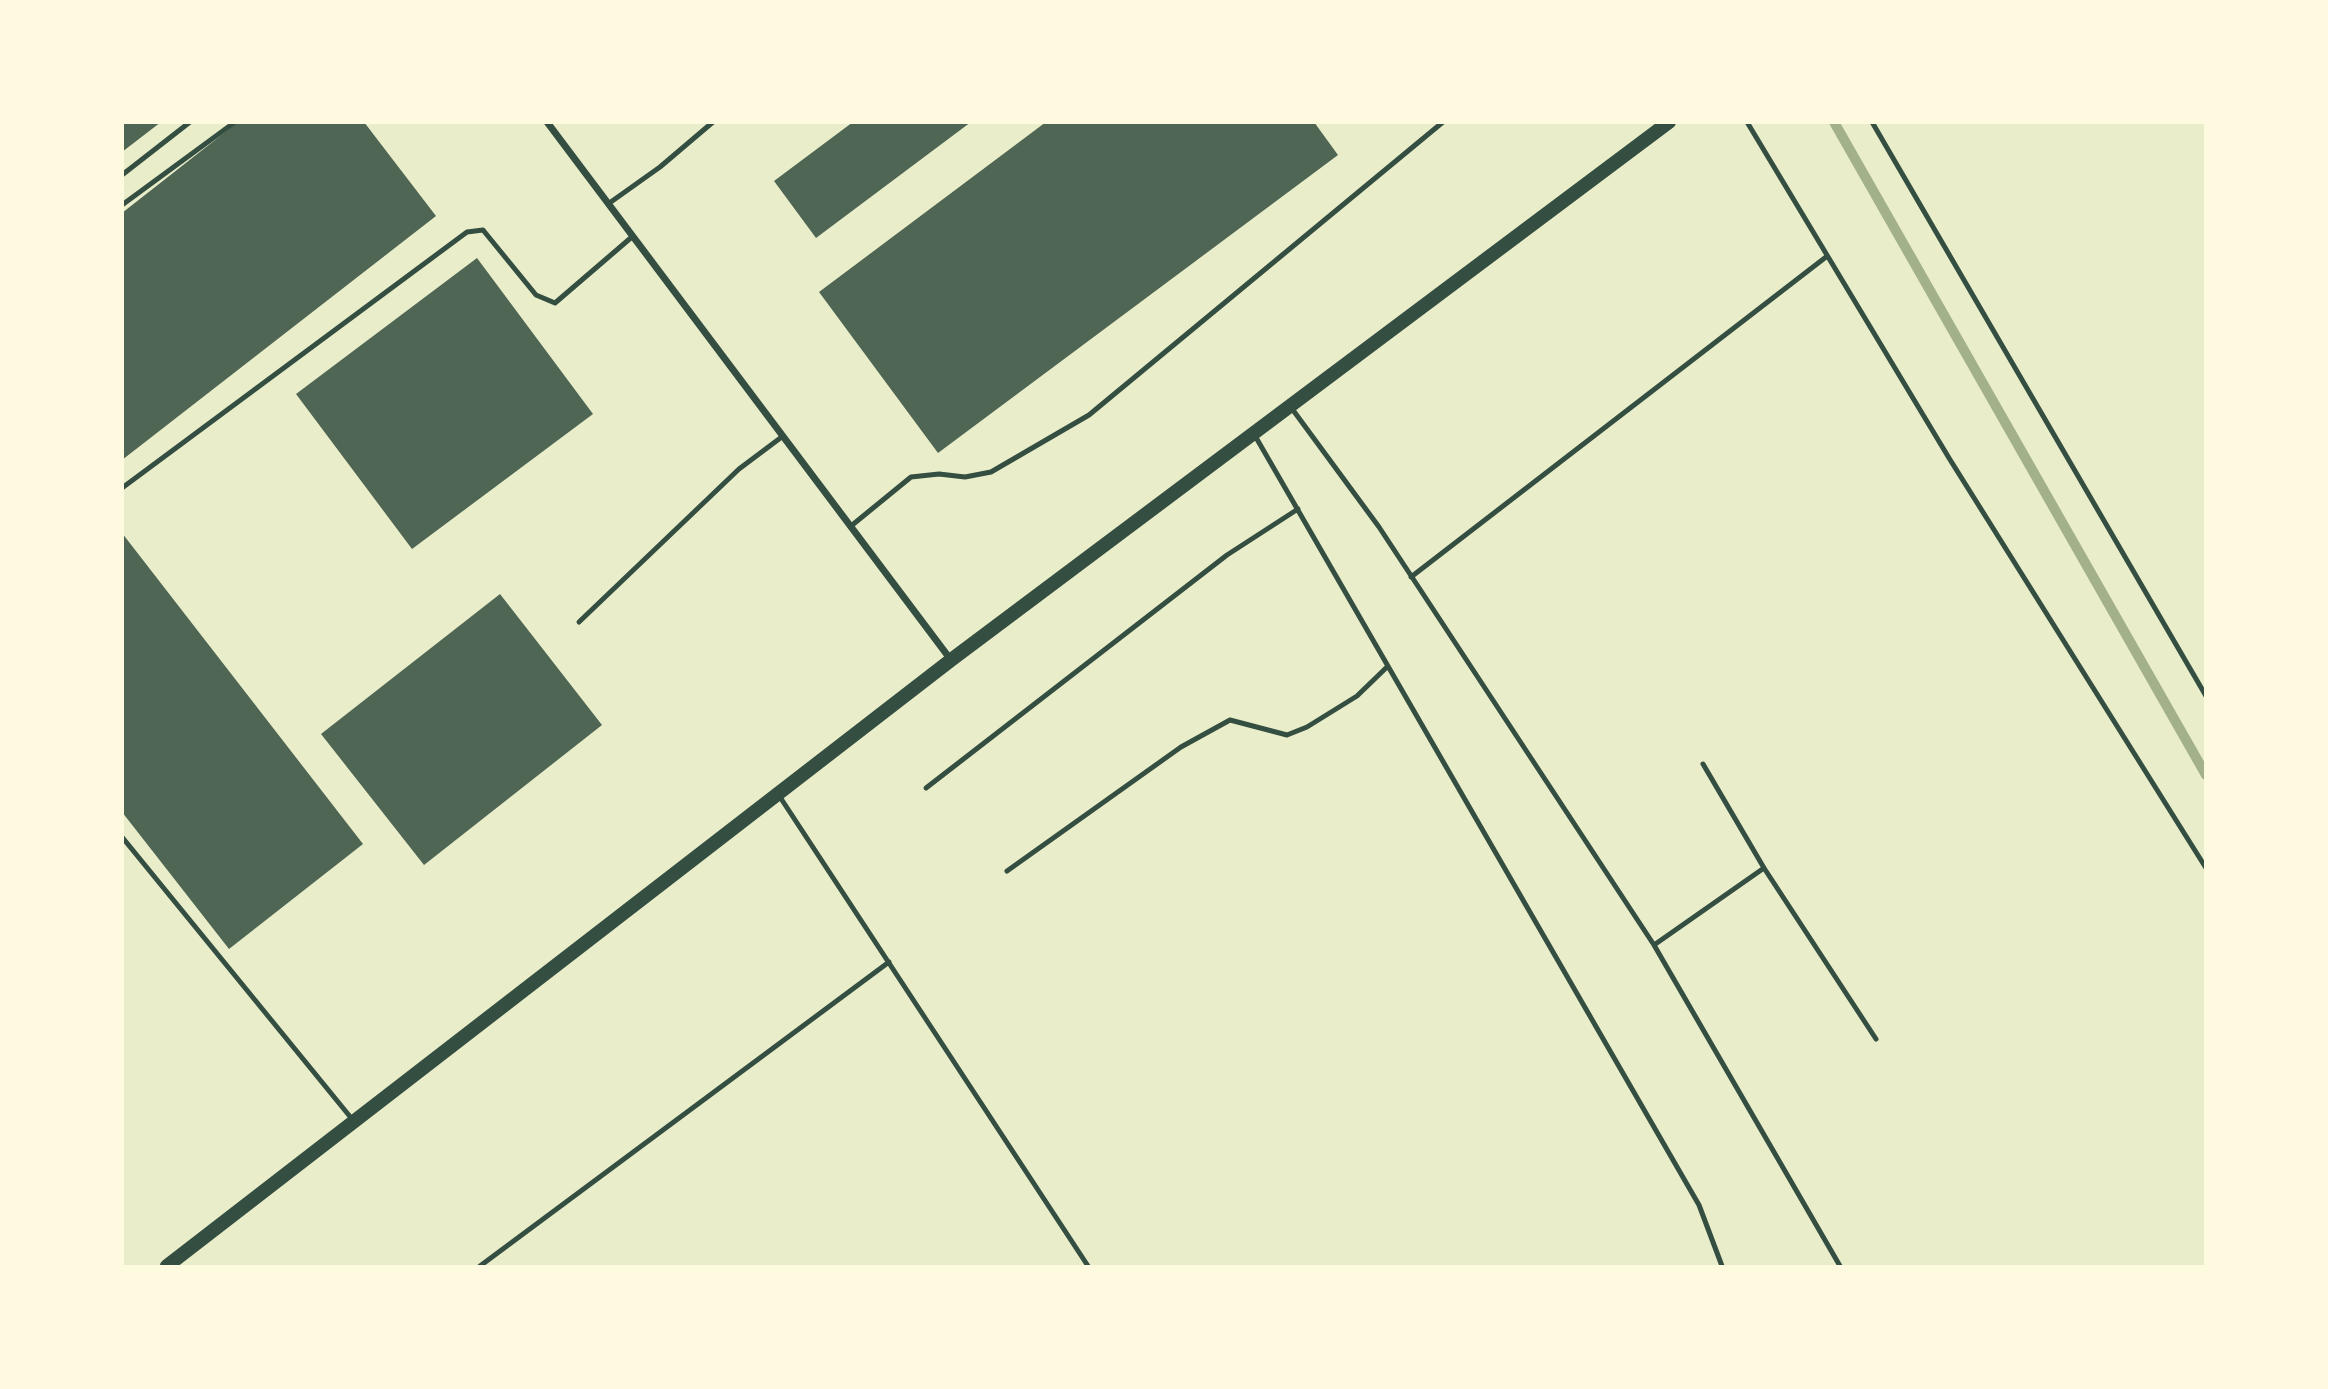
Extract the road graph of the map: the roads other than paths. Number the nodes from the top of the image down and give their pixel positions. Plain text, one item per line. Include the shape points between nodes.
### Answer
1 (190, 122) edge
2 (235, 122) edge
3 (547, 122) edge
4 (713, 122) edge
5 (1443, 122) edge
6 (1670, 122) edge
7 (1747, 122) edge
8 (1872, 122) edge
9 (122, 175) edge
10 (608, 204) junction
11 (122, 205) edge
12 (633, 236) junction
13 (1826, 257) junction
14 (1290, 406) junction
15 (1254, 434) junction
16 (783, 436) junction
17 (122, 488) edge
18 (1298, 509) junction
19 (851, 526) junction
20 (1411, 577) junction
21 (579, 622) dead end
22 (951, 660) junction
23 (1388, 666) junction
24 (2206, 696) edge
25 (1703, 764) dead end
26 (926, 788) dead end
27 (778, 794) junction
28 (122, 837) edge
29 (1764, 868) junction
30 (2206, 868) edge
31 (1007, 871) dead end
32 (1654, 945) junction
33 (889, 962) junction
34 (1876, 1039) dead end
35 (354, 1122) junction
36 (167, 1266) edge
37 (480, 1266) edge
38 (1088, 1266) edge
39 (1722, 1266) edge
40 (1840, 1266) edge

1 - 9 lane
2 - 11 lane
3 - 10 street
4 - 10 lane
5 - 19 lane via 1089,415 991,472 911,477
6 - 14 main road
7 - 13 lane
8 - 24 lane
10 - 12 street
12 - 16 street
12 - 17 lane via 555,303 536,295 483,230 467,232
13 - 20 lane
13 - 30 lane
14 - 15 main road
14 - 20 lane
15 - 18 lane
15 - 22 main road
16 - 19 street
16 - 21 lane via 739,469
18 - 23 lane
18 - 26 lane via 1227,555
19 - 22 street
20 - 32 lane
22 - 27 main road
23 - 31 lane via 1357,696 1287,735 1230,720 1181,747
23 - 39 lane via 1699,1205
25 - 29 lane
27 - 33 lane
27 - 35 main road
28 - 35 lane
29 - 32 lane
29 - 34 lane
32 - 40 lane
33 - 37 lane
33 - 38 lane
35 - 36 main road

